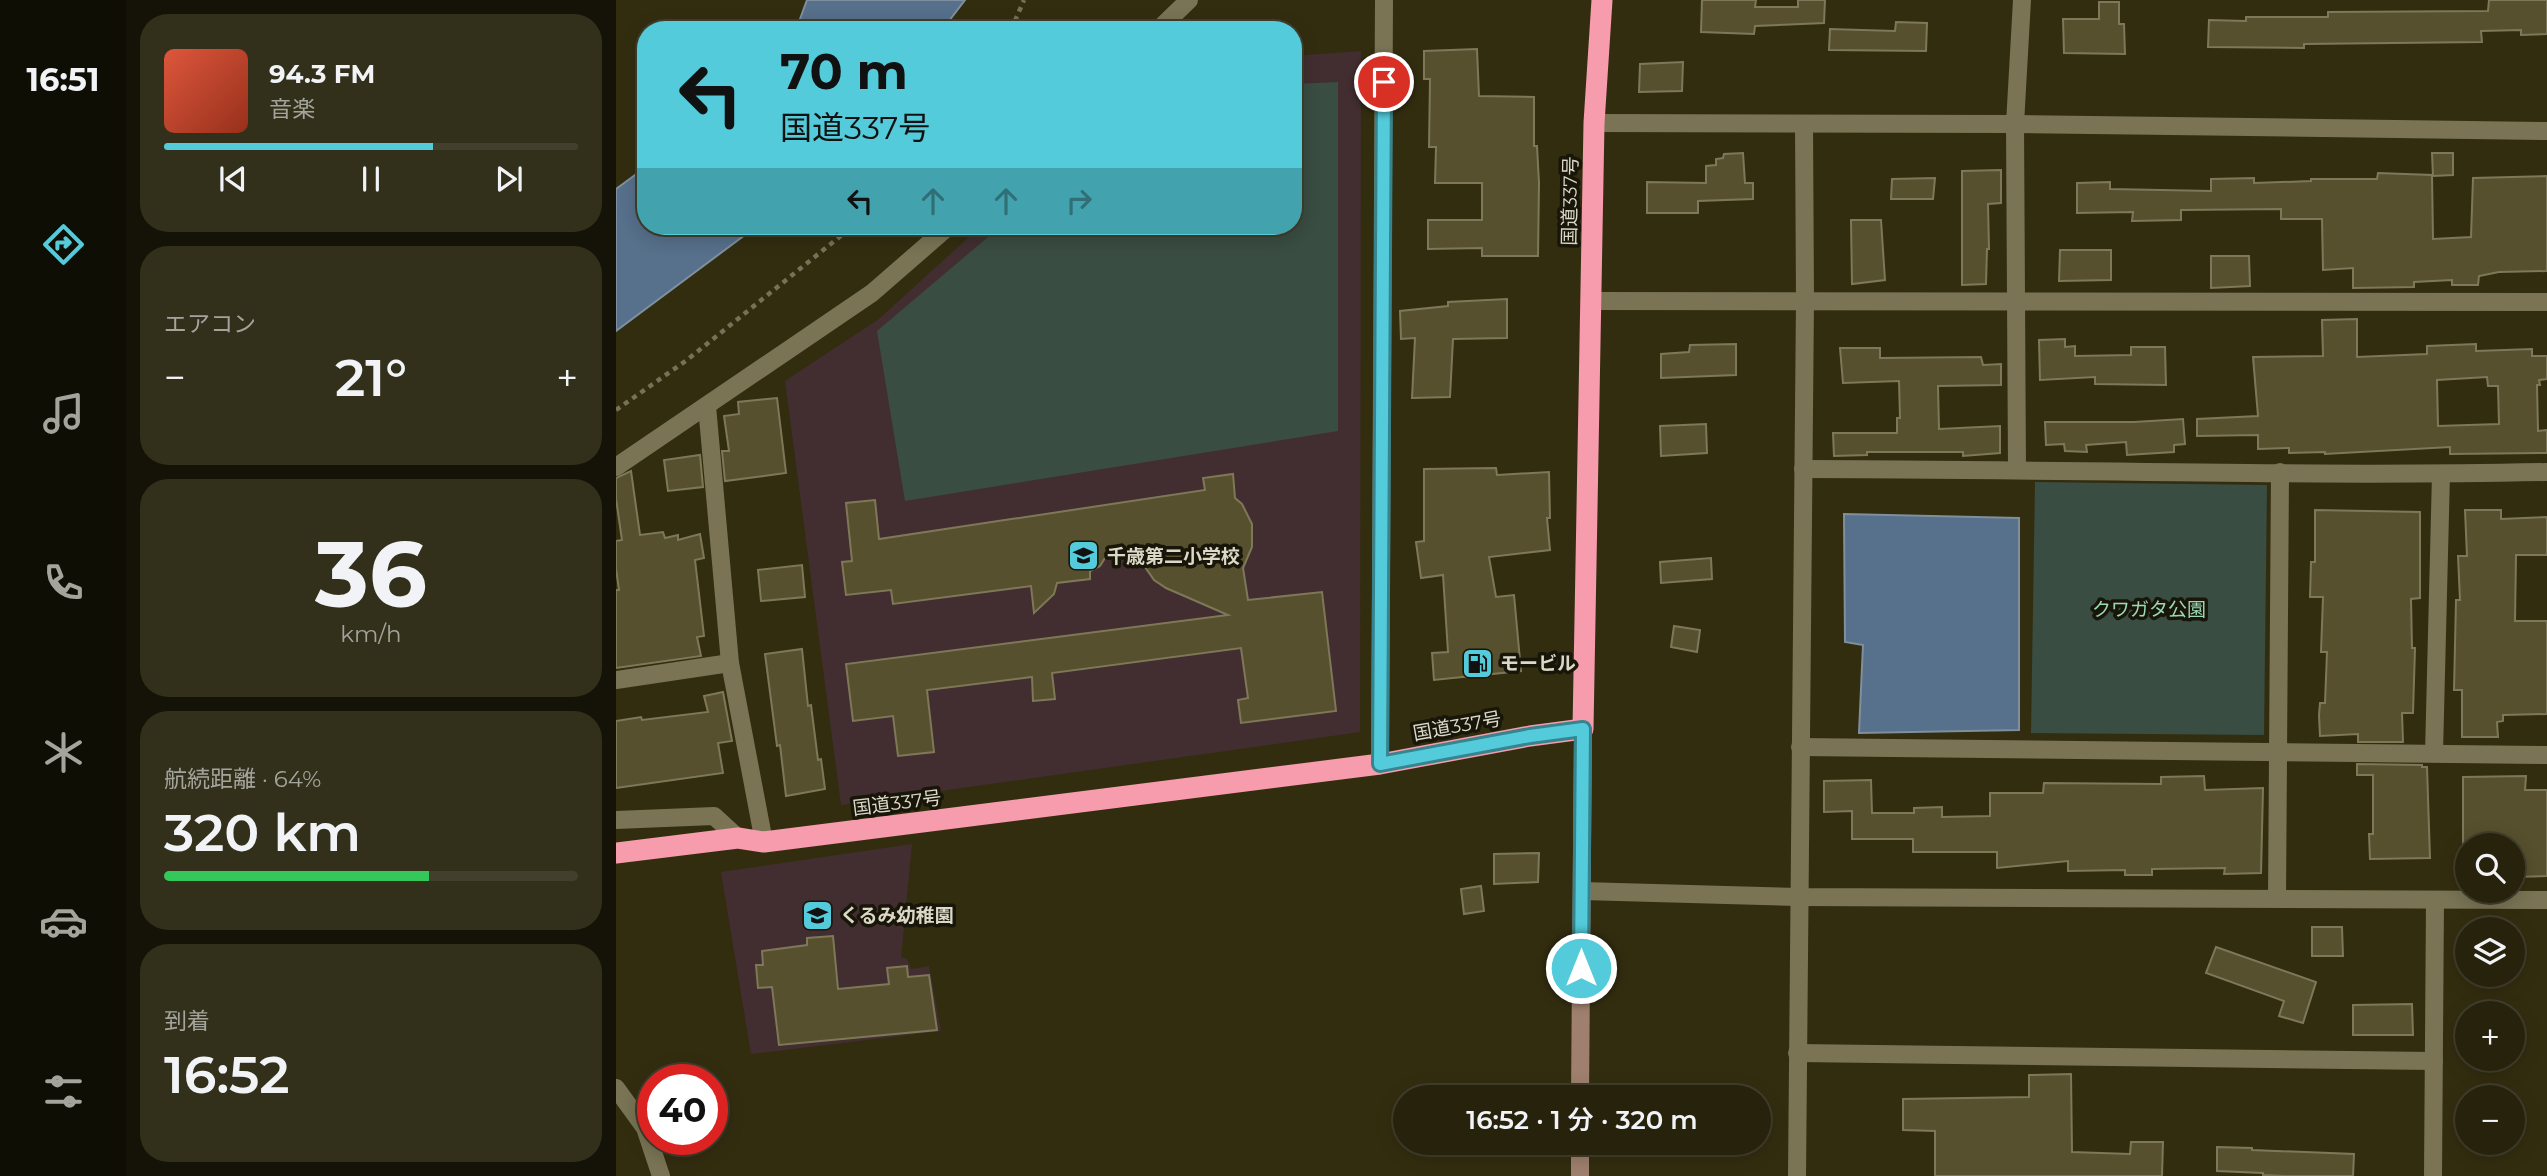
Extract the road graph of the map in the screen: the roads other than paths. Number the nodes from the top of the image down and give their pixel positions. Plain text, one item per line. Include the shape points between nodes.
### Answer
1 (1189, 0) edge
2 (1384, 0) edge
3 (1602, 0) edge
4 (2022, 0) edge
5 (1167, 21) edge
6 (1594, 123) junction
7 (1804, 124) junction
8 (2015, 124) junction
9 (2547, 131) edge
10 (939, 235) edge
11 (2016, 299) junction
12 (1805, 300) junction
13 (1591, 301) junction
14 (2547, 302) edge
15 (707, 406) junction
16 (616, 467) edge
17 (1803, 469) junction
18 (2017, 469) junction
19 (2280, 472) junction
20 (2547, 472) edge
21 (2441, 474) junction
22 (730, 663) junction
23 (616, 680) edge
24 (1583, 729) junction
25 (1800, 747) junction
26 (2276, 752) junction
27 (2434, 753) junction
28 (2547, 755) edge
29 (1380, 764) junction
30 (616, 820) edge
31 (738, 838) junction
32 (764, 842) junction
33 (616, 853) edge
34 (1582, 891) junction
35 (1798, 897) junction
36 (2277, 900) junction
37 (2547, 900) edge
38 (2435, 901) junction
39 (1797, 1054) junction
40 (2434, 1061) junction
41 (1580, 1085) edge
42 (616, 1088) edge
43 (1580, 1155) edge
44 (661, 1176) edge
45 (1580, 1176) edge
46 (1797, 1176) edge
47 (2432, 1176) edge

1 - 5 street
2 - 29 street
3 - 6 highway, 国道337号
4 - 8 street
6 - 7 street
6 - 13 highway, 国道337号
7 - 8 street
7 - 12 street
8 - 9 street
8 - 11 street
10 - 15 street via 872,293
11 - 12 street
11 - 14 street
11 - 18 street
12 - 13 street
12 - 17 street
13 - 24 highway, 国道337号
15 - 16 street
15 - 22 street
17 - 18 street
17 - 25 street
18 - 19 street
19 - 21 street
19 - 26 street
20 - 21 street
21 - 27 street
22 - 23 street
22 - 32 street
24 - 29 highway, 国道337号
24 - 34 street
25 - 26 street
25 - 35 street
26 - 27 street
26 - 36 street
27 - 28 street
29 - 32 highway, 国道337号
30 - 31 street via 714,816
31 - 32 highway, 国道337号
31 - 33 highway, 国道337号
34 - 35 street
34 - 41 street
35 - 36 street
35 - 39 street
36 - 38 street
37 - 38 street
38 - 40 street
39 - 40 street
39 - 46 street
40 - 47 street
42 - 44 street via 645,1128
43 - 45 street

